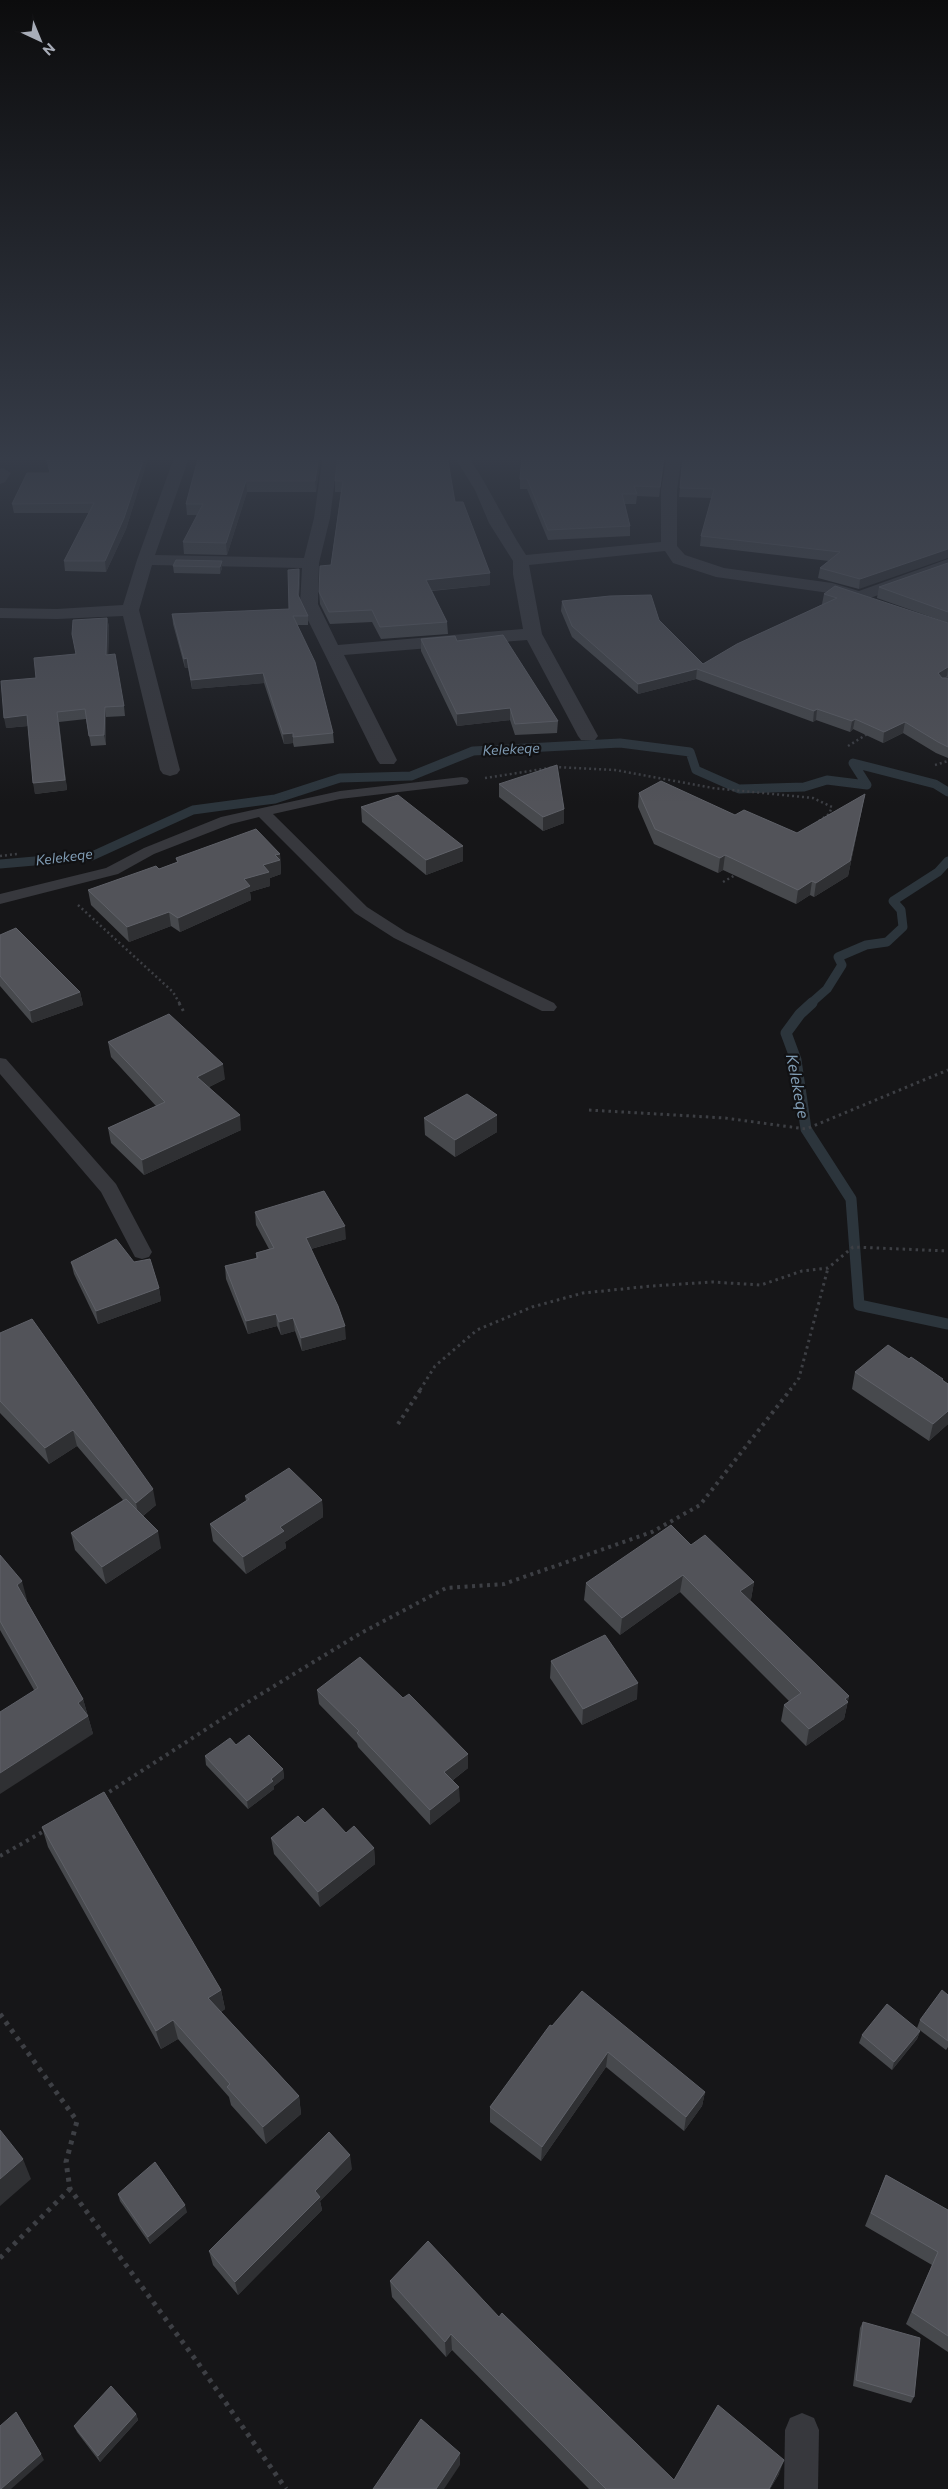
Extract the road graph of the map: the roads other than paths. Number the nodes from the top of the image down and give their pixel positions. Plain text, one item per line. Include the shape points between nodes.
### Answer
1 (142, 571) edge
2 (311, 571) edge
3 (523, 571) edge
4 (716, 571) edge
5 (929, 571) edge
6 (859, 597) junction
7 (876, 603) edge
8 (130, 610) junction
9 (0, 613) edge
10 (532, 634) junction
11 (332, 651) junction
12 (588, 736) dead end
13 (387, 760) dead end
14 (170, 770) dead end
15 (462, 781) road end
16 (262, 812) junction
17 (0, 899) edge
18 (548, 1007) dead end
19 (0, 1063) edge
20 (142, 1252) dead end
21 (802, 2430) dead end
22 (801, 2489) edge

1 - 8 street
2 - 11 street via 309,604
3 - 10 street
4 - 6 street via 832,588
5 - 6 street
6 - 7 lane
8 - 9 street
8 - 14 street
10 - 11 street
10 - 12 street
11 - 13 street
15 - 16 lane via 340,795
16 - 17 lane via 202,829 112,871
16 - 18 lane via 360,910 400,935
19 - 20 lane via 109,1189
21 - 22 lane

